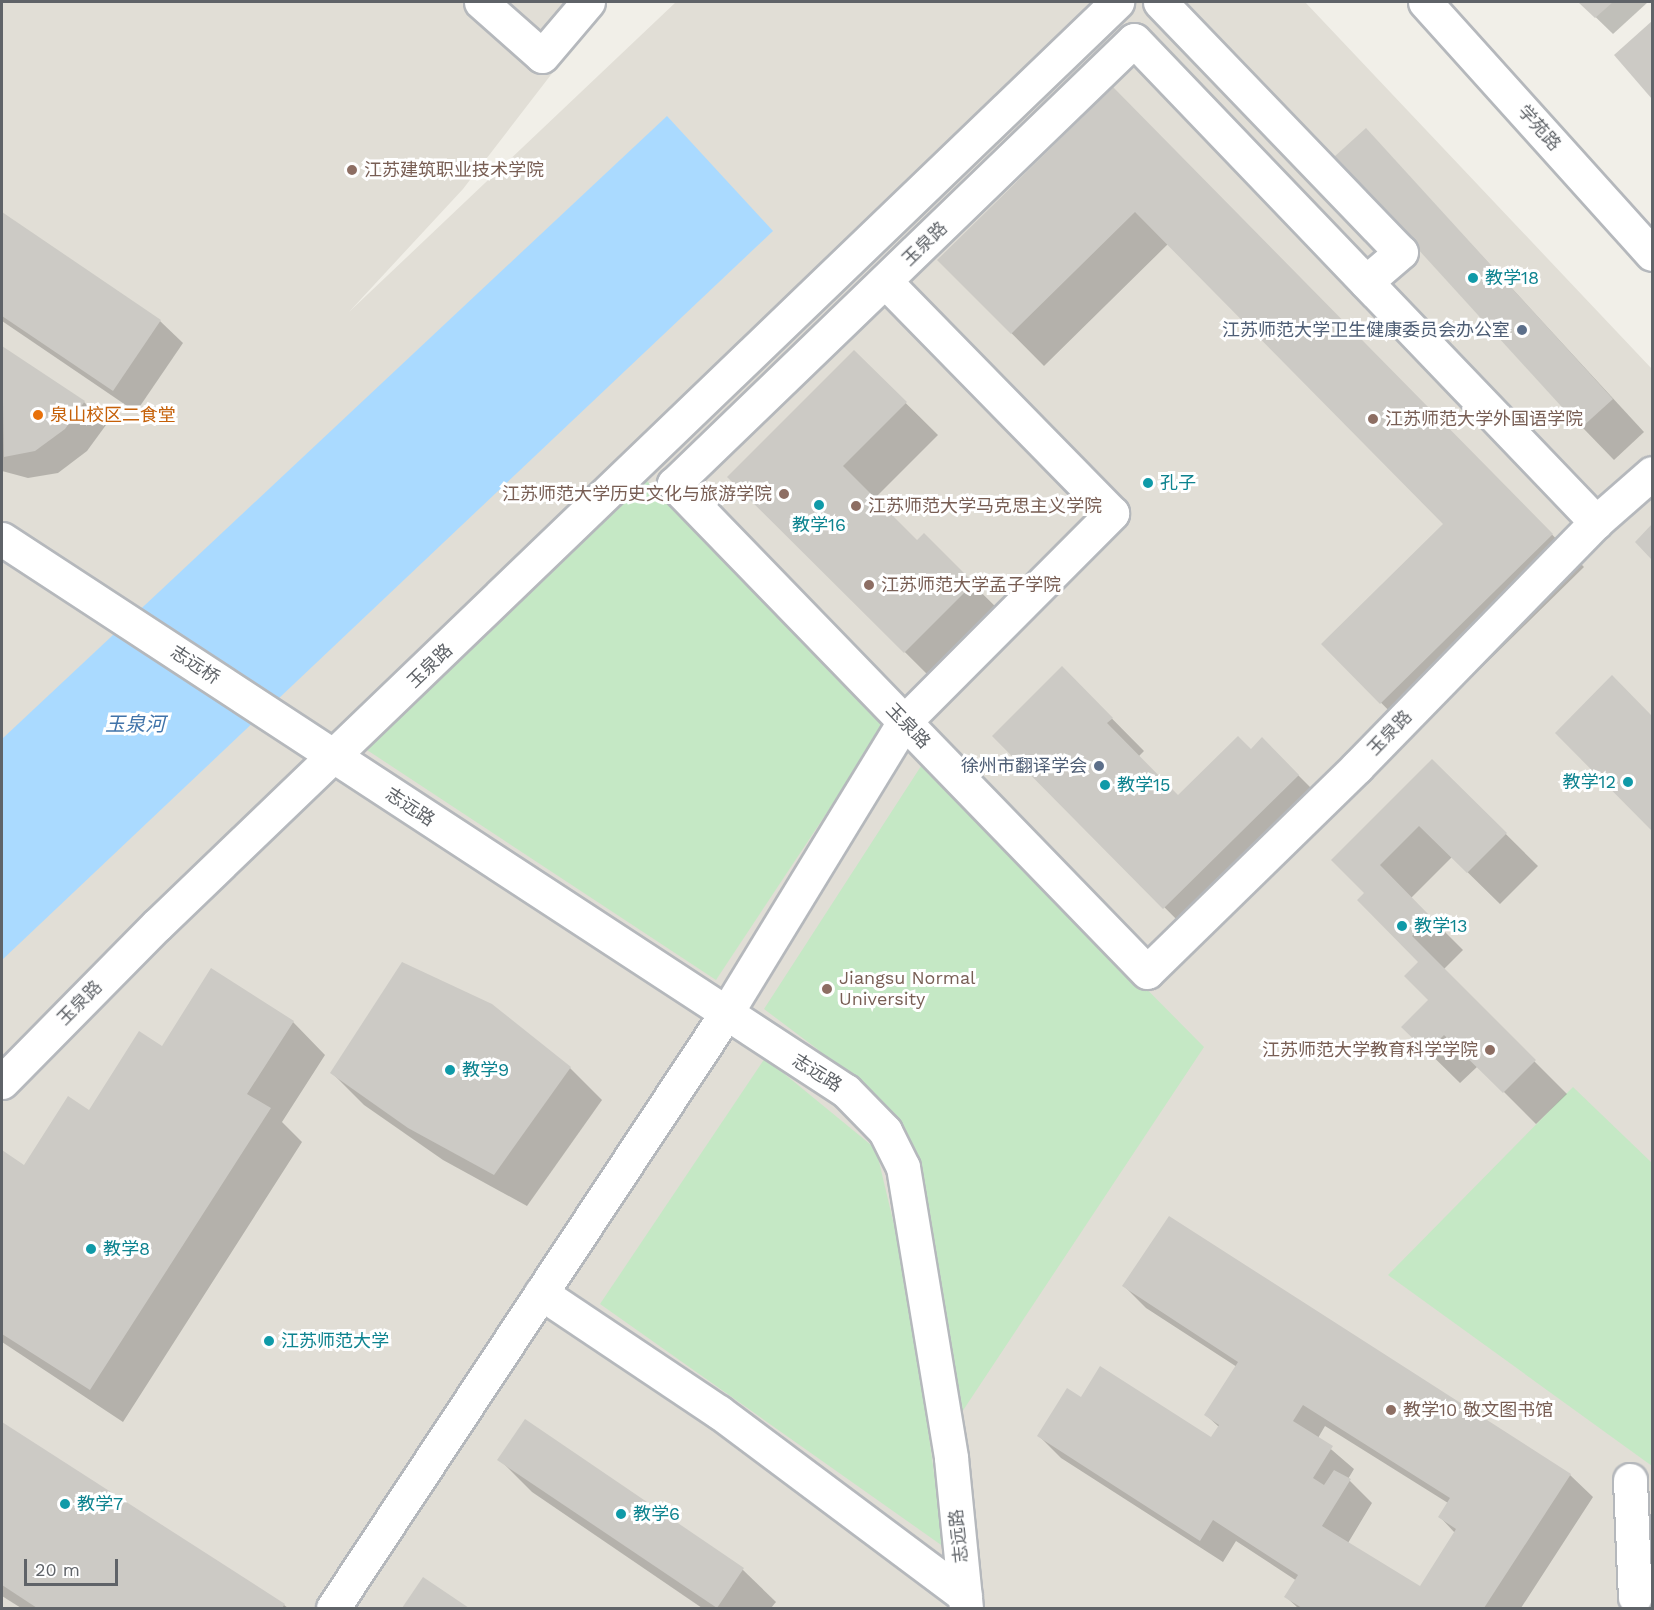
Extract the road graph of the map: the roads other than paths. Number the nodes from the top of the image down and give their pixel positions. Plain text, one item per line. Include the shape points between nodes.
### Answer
1 (481, 2) edge
2 (588, 2) edge
3 (1117, 2) edge
4 (1160, 2) edge
5 (1425, 2) edge
6 (1653, 254) edge
7 (886, 282) junction
8 (1366, 282) junction
9 (1653, 473) edge
10 (1596, 522) junction
11 (2, 539) edge
12 (904, 722) junction
13 (335, 758) junction
14 (725, 1015) junction
15 (2, 1082) edge
16 (541, 1293) junction
17 (1630, 1480) dead end
18 (1635, 1597) dead end
19 (965, 1602) edge
20 (333, 1608) edge

1 - 2 street via 542,56
3 - 13 street, 玉泉路
4 - 8 street via 1401,252
5 - 6 street, 学苑路
7 - 8 street, 玉泉路 via 1134,40
7 - 12 street via 1112,513
7 - 12 street, 玉泉路 via 674,484
8 - 10 street, 玉泉路
9 - 10 street
10 - 12 street, 玉泉路 via 1357,767 1147,972
11 - 13 street, 志远桥
12 - 14 street
13 - 14 street, 志远路
13 - 15 street, 玉泉路 via 157,926
14 - 16 street
14 - 19 street, 志远路 via 846,1091 885,1131 903,1167 951,1458
16 - 19 street via 719,1412
16 - 20 street
17 - 18 street

